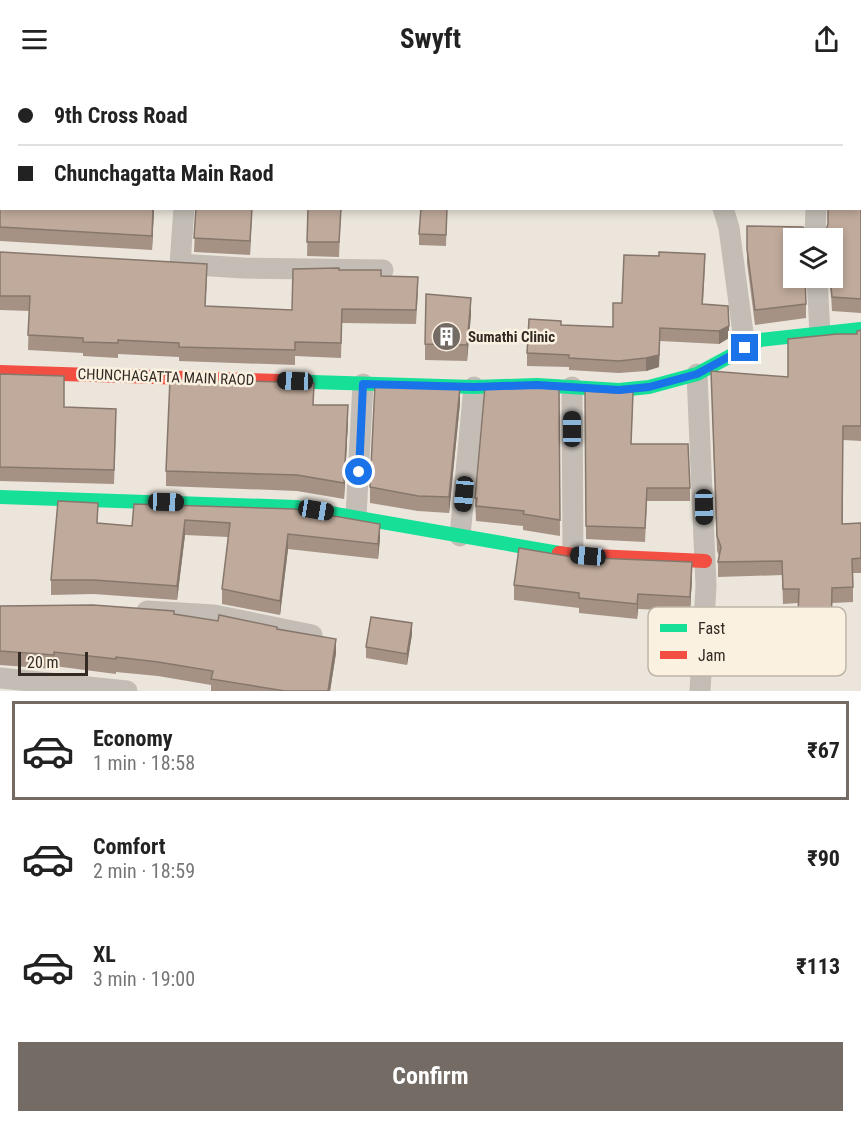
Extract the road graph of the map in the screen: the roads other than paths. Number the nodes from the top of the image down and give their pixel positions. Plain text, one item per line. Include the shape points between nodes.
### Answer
1 (184, 210) edge
2 (724, 210) edge
3 (816, 210) edge
4 (815, 228) edge
5 (158, 263) edge
6 (180, 264) junction
7 (383, 270) edge
8 (818, 288) edge
9 (861, 329) edge
10 (820, 334) junction
11 (745, 348) junction
12 (0, 372) edge
13 (697, 374) junction
14 (363, 384) junction
15 (474, 387) junction
16 (572, 387) junction
17 (0, 497) edge
18 (356, 517) junction
19 (460, 536) junction
20 (573, 555) junction
21 (705, 561) junction
22 (705, 607) edge
23 (126, 609) edge
24 (312, 635) edge
25 (701, 676) edge
26 (0, 678) edge
27 (127, 691) edge
28 (700, 691) edge

1 - 6 street
2 - 11 street
3 - 4 street
5 - 6 street
6 - 7 street
8 - 10 street
9 - 10 street, CHUNCHAGATTA MAIN RAOD
10 - 11 street, CHUNCHAGATTA MAIN RAOD via 760,340
11 - 13 street, CHUNCHAGATTA MAIN RAOD
12 - 14 street, CHUNCHAGATTA MAIN RAOD
13 - 16 street, CHUNCHAGATTA MAIN RAOD via 649,387
13 - 21 street
14 - 15 street, CHUNCHAGATTA MAIN RAOD
14 - 18 street
15 - 16 street, CHUNCHAGATTA MAIN RAOD
15 - 19 street
16 - 20 street
17 - 18 street via 296,507
18 - 19 street
19 - 20 street
20 - 21 street
21 - 22 street
23 - 24 street via 214,615
25 - 28 street
26 - 27 street

